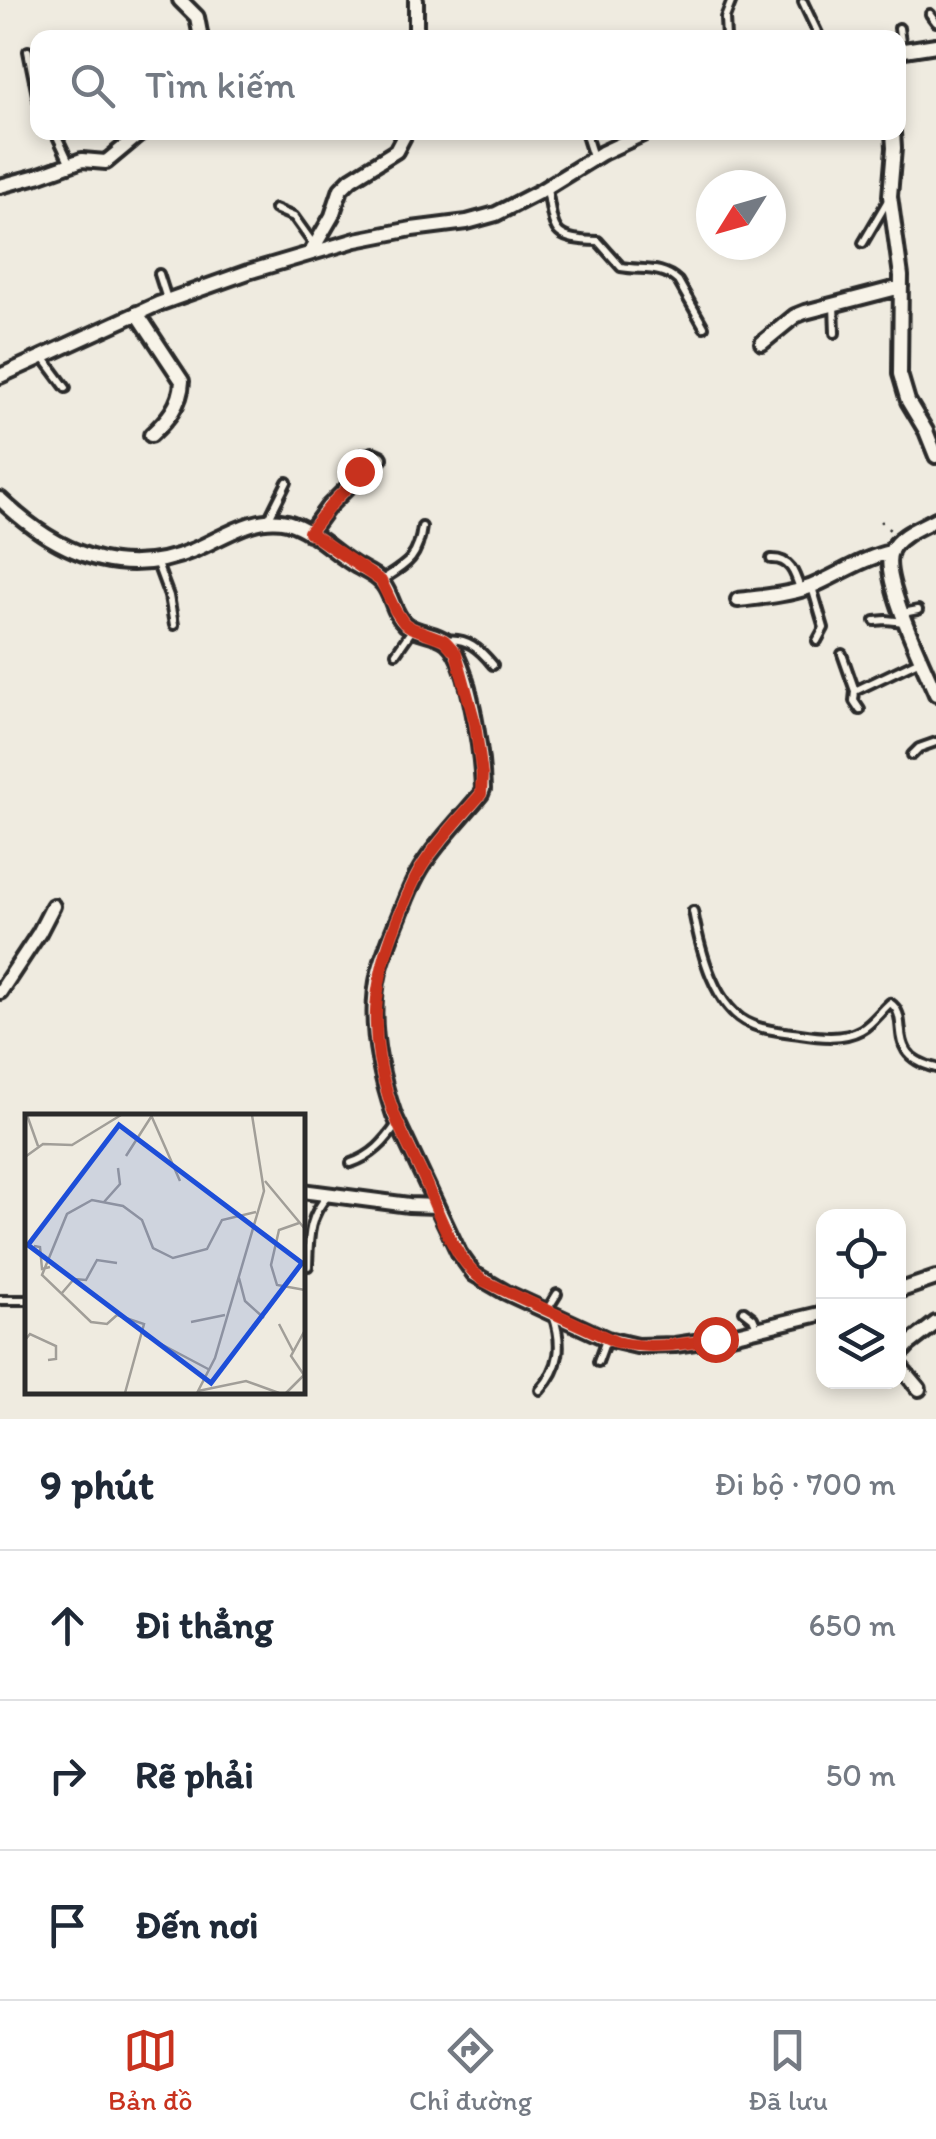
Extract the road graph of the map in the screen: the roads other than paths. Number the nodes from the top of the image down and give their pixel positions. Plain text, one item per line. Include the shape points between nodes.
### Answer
1 (180, 0) edge
2 (416, 0) edge
3 (732, 0) edge
4 (803, 2) dead end
5 (930, 14) dead end
6 (936, 22) edge
7 (199, 30) edge
8 (416, 30) edge
9 (726, 30) edge
10 (816, 30) edge
11 (936, 45) edge
12 (906, 50) edge
13 (28, 51) dead end
14 (30, 61) edge
15 (59, 140) edge
16 (132, 140) edge
17 (402, 140) edge
18 (587, 140) edge
19 (630, 140) edge
20 (894, 140) edge
21 (593, 158) junction
22 (70, 166) junction
23 (0, 186) edge
24 (547, 188) junction
25 (890, 196) junction
26 (275, 209) dead end
27 (863, 244) dead end
28 (313, 249) junction
29 (160, 274) dead end
30 (901, 288) junction
31 (167, 300) junction
32 (834, 303) junction
33 (138, 313) junction
34 (704, 327) dead end
35 (835, 333) dead end
36 (762, 343) dead end
37 (42, 356) junction
38 (0, 376) edge
39 (66, 388) dead end
40 (150, 435) dead end
41 (936, 456) edge
42 (380, 458) dead end
43 (287, 482) dead end
44 (0, 499) edge
45 (936, 519) edge
46 (267, 521) junction
47 (422, 528) dead end
48 (309, 532) junction
49 (891, 552) junction
50 (771, 559) dead end
51 (155, 560) junction
52 (381, 581) junction
53 (806, 588) junction
54 (738, 600) dead end
55 (918, 610) dead end
56 (905, 618) junction
57 (875, 622) dead end
58 (174, 624) dead end
59 (412, 628) junction
60 (444, 640) junction
61 (817, 641) dead end
62 (396, 653) dead end
63 (842, 654) dead end
64 (921, 660) junction
65 (493, 665) dead end
66 (855, 691) junction
67 (936, 694) edge
68 (860, 710) dead end
69 (936, 742) edge
70 (912, 755) dead end
71 (53, 906) dead end
72 (693, 912) dead end
73 (0, 992) edge
74 (936, 1068) edge
75 (398, 1124) junction
76 (352, 1163) dead end
77 (305, 1191) edge
78 (329, 1195) junction
79 (436, 1206) junction
80 (308, 1266) dead end
81 (936, 1278) edge
82 (906, 1287) edge
83 (556, 1294) dead end
84 (744, 1311) dead end
85 (549, 1312) junction
86 (816, 1315) edge
87 (936, 1324) edge
88 (758, 1328) junction
89 (607, 1339) junction
90 (906, 1347) edge
91 (598, 1362) dead end
92 (906, 1374) edge
93 (919, 1389) dead end
94 (540, 1390) dead end

1 - 7 street via 198,17
2 - 8 street
3 - 9 lane
4 - 10 lane
5 - 6 lane
11 - 12 street
13 - 14 lane
15 - 22 lane
16 - 22 street via 106,162
17 - 28 street via 396,152 341,189
18 - 21 lane
19 - 21 street
20 - 25 street
21 - 24 street
22 - 23 street
24 - 28 street via 480,219
24 - 34 lane via 558,234 598,242 621,268 672,275
25 - 27 lane
25 - 30 street
26 - 28 lane via 294,217
28 - 31 street
29 - 31 lane
30 - 32 street
30 - 41 street via 901,382
31 - 33 street
32 - 35 lane
32 - 36 street via 795,316
33 - 37 street
33 - 40 street via 182,382 172,414
37 - 38 street
37 - 39 lane
42 - 48 street via 364,457 355,480
43 - 46 lane
44 - 51 street via 33,529 88,557
45 - 49 street
46 - 48 street
46 - 51 street
47 - 52 lane via 416,554
48 - 52 street
49 - 53 street
49 - 56 street via 888,568
50 - 53 lane via 789,564
51 - 58 lane
52 - 59 street
53 - 54 street
53 - 61 lane via 824,628
55 - 56 lane
56 - 57 lane
56 - 64 street
59 - 60 street
59 - 62 lane
60 - 65 lane via 465,640
60 - 75 street via 466,684 482,789 416,877 379,972 379,1054
63 - 66 lane
64 - 66 lane
64 - 67 street
66 - 68 lane
69 - 70 lane
71 - 73 street
72 - 74 lane via 711,976 740,1020 839,1037 860,1031 890,1004 900,1011 906,1050
75 - 76 lane via 376,1150
75 - 79 street
77 - 78 street
78 - 79 street
78 - 80 lane via 314,1214
79 - 85 street via 474,1274
81 - 82 street
83 - 85 lane
84 - 88 lane
85 - 89 street
85 - 94 lane via 559,1356
86 - 88 street
87 - 90 street
88 - 89 street via 674,1345
89 - 91 lane
92 - 93 street

